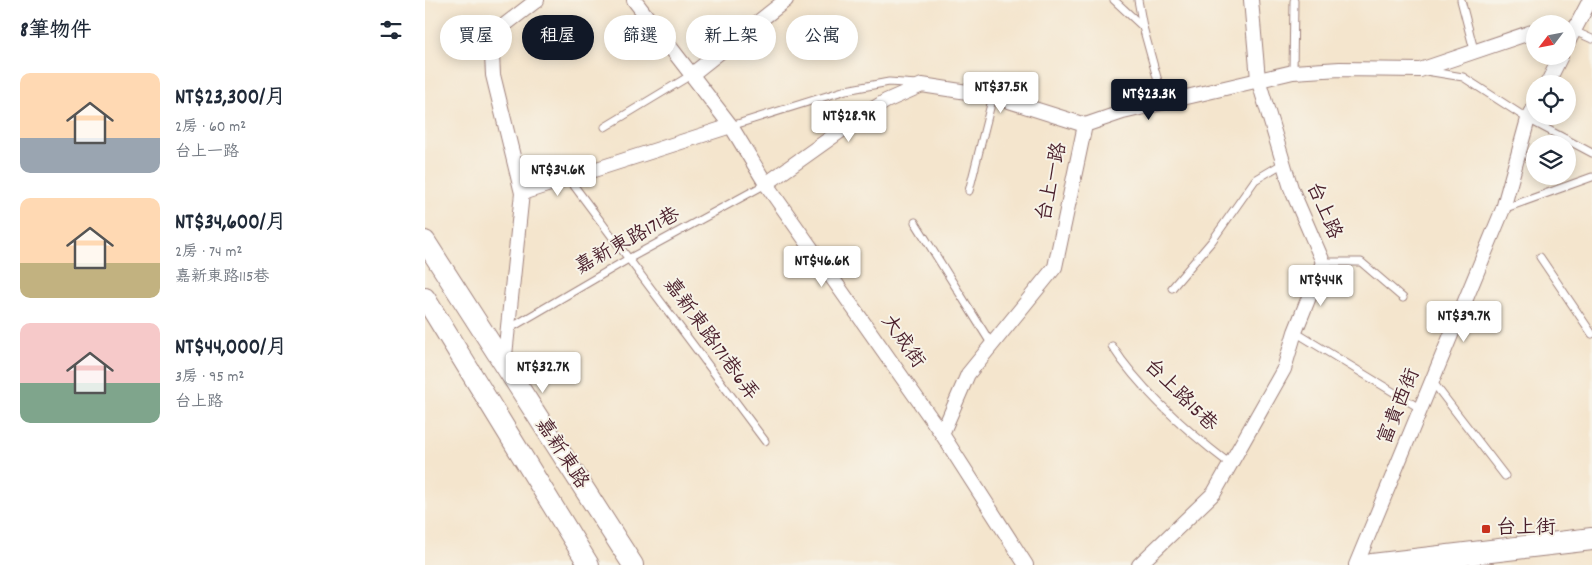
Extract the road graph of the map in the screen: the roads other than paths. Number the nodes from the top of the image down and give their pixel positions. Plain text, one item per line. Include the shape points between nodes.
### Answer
1 (537, 0) edge
2 (634, 0) edge
3 (786, 0) edge
4 (1114, 0) edge
5 (1138, 0) edge
6 (1251, 0) edge
7 (1461, 0) edge
8 (1590, 0) edge
9 (1294, 1) edge
10 (1576, 23) edge
11 (1143, 27) junction
12 (1576, 33) edge
13 (1526, 34) edge
14 (1592, 39) edge
15 (1474, 50) junction
16 (1420, 70) junction
17 (1293, 72) junction
18 (691, 75) junction
19 (1258, 79) junction
20 (922, 85) junction
21 (993, 96) junction
22 (1164, 103) junction
23 (1526, 118) edge
24 (1085, 125) junction
25 (1526, 125) edge
26 (1539, 125) edge
27 (605, 126) dead end
28 (731, 126) junction
29 (1592, 153) edge
30 (1283, 164) junction
31 (1592, 177) edge
32 (569, 179) junction
33 (766, 184) junction
34 (969, 191) dead end
35 (522, 193) junction
36 (1503, 209) junction
37 (915, 222) dead end
38 (425, 241) edge
39 (1540, 257) dead end
40 (630, 258) junction
41 (1323, 262) junction
42 (1171, 288) dead end
43 (425, 298) edge
44 (1403, 298) dead end
45 (507, 330) junction
46 (1295, 332) junction
47 (1592, 334) edge
48 (992, 345) junction
49 (1112, 346) dead end
50 (503, 366) junction
51 (1432, 381) junction
52 (1421, 409) junction
53 (942, 434) junction
54 (765, 441) dead end
55 (1231, 464) junction
56 (1505, 476) dead end
57 (1592, 539) edge
58 (1471, 559) edge
59 (589, 565) edge
60 (633, 565) edge
61 (1025, 565) edge
62 (1139, 565) edge
63 (1357, 565) edge
64 (1373, 565) edge

1 - 35 street via 502,27 492,54 493,75
2 - 18 street, 大成街
3 - 18 street
4 - 11 lane
5 - 11 lane
6 - 19 street, 台上路
7 - 15 lane
8 - 10 street
9 - 17 lane
11 - 22 lane
12 - 14 lane
13 - 15 street, 台上一路
15 - 16 street, 台上一路
16 - 17 street, 台上一路
16 - 23 lane via 1463,77
17 - 19 street, 台上一路
18 - 27 lane
18 - 28 street, 大成街
19 - 22 street, 台上一路
19 - 30 street, 台上路
20 - 21 street
20 - 28 lane via 889,82 846,90
20 - 33 street via 863,115
21 - 24 street
21 - 34 lane
22 - 24 street, 台上一路
24 - 48 street, 台上一路 via 1055,267
25 - 36 street, 富貴西街
26 - 29 lane
28 - 32 street
28 - 33 street, 大成街
30 - 41 street, 台上路
30 - 42 lane via 1255,180 1212,241
31 - 36 lane
32 - 35 street
32 - 40 lane, 嘉新東路171巷6弄
33 - 40 lane, 嘉新東路171巷
33 - 53 street, 大成街
35 - 45 street
36 - 51 street, 富貴西街
37 - 48 lane
38 - 50 street, 嘉新東路
39 - 47 lane
40 - 45 lane, 嘉新東路171巷
40 - 54 lane, 嘉新東路171巷6弄
41 - 44 lane via 1361,262
41 - 46 street, 台上路
43 - 59 street, 嘉新東路
45 - 50 street
46 - 52 lane
46 - 55 street, 台上路 via 1284,369
48 - 53 street, 台上一路 via 968,374
49 - 55 lane, 台上路15巷 via 1141,382 1193,435
50 - 60 street, 嘉新東路
51 - 52 street, 富貴西街
51 - 56 lane
52 - 63 street, 富貴西街
53 - 61 street, 大成街
55 - 62 street, 台上路 via 1214,492
57 - 58 main road
58 - 64 main road

